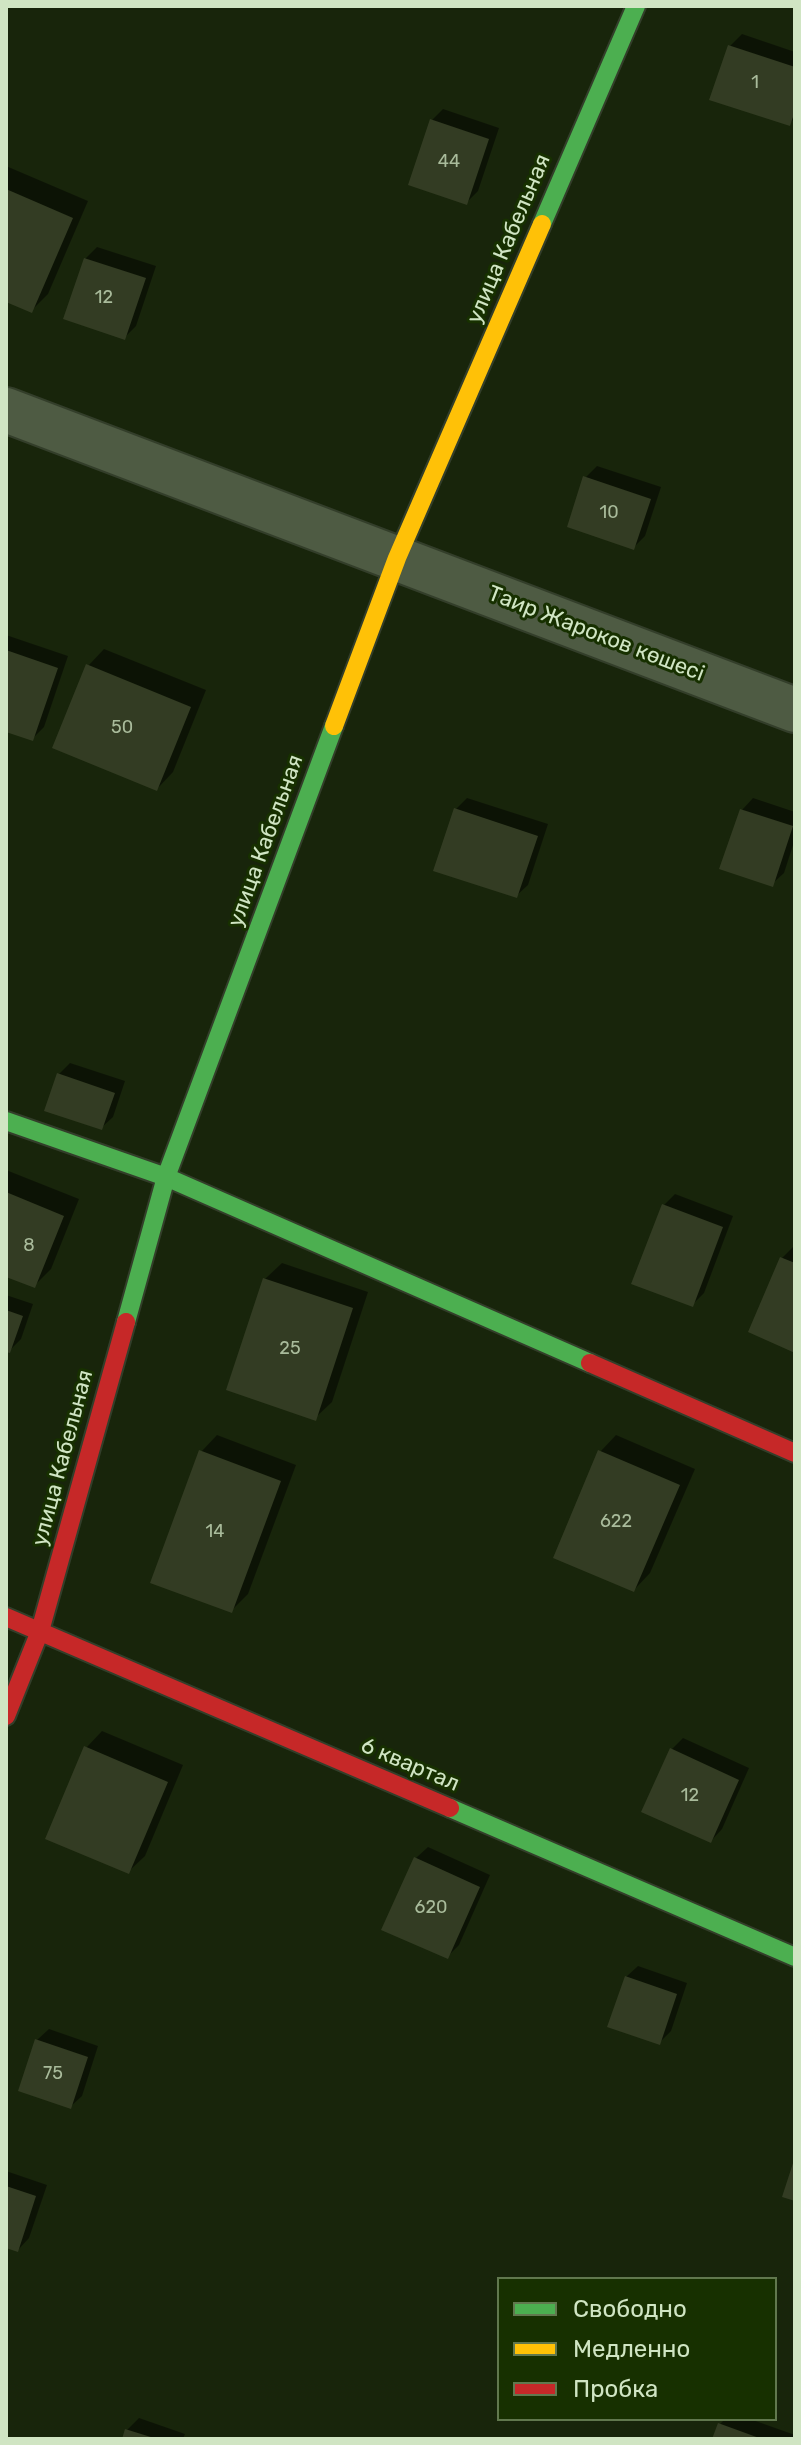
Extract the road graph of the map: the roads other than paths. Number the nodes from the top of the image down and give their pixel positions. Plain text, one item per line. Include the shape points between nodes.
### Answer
1 (636, 6) edge
2 (6, 410) edge
3 (397, 558) junction
4 (795, 710) edge
5 (6, 1121) edge
6 (166, 1177) junction
7 (795, 1453) edge
8 (6, 1617) edge
9 (40, 1631) junction
10 (6, 1716) edge
11 (795, 1957) edge

1 - 3 street, улица Кабельная
2 - 3 street, Таир Жароков көшесі
3 - 4 street, Таир Жароков көшесі
3 - 6 street, улица Кабельная
5 - 6 street
6 - 7 street
6 - 9 street, улица Кабельная
8 - 9 street, 6 квартал
9 - 10 street, улица Кабельная
9 - 11 street, 6 квартал

